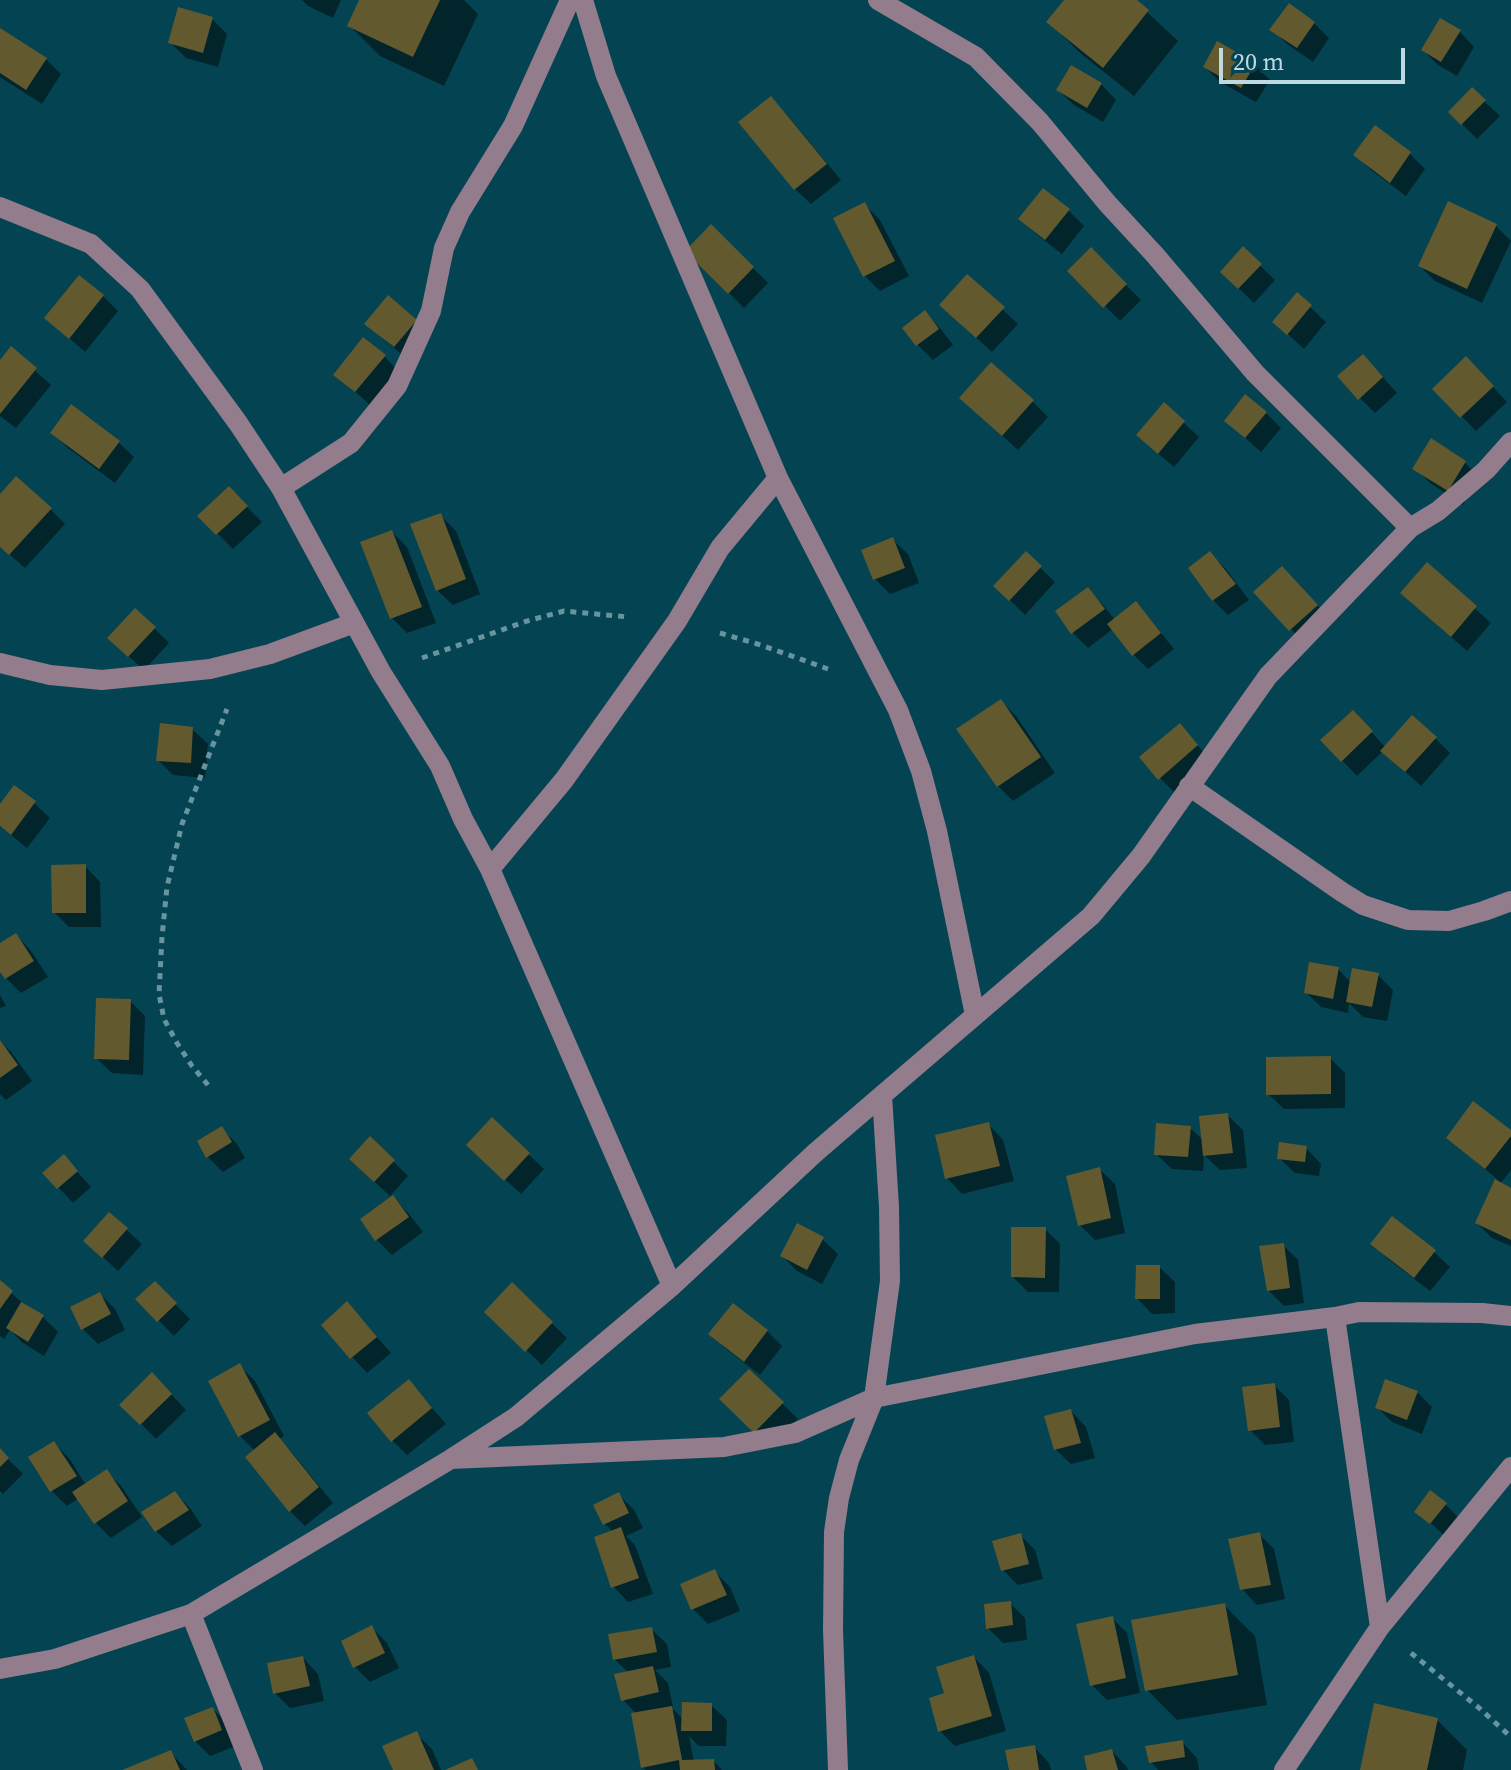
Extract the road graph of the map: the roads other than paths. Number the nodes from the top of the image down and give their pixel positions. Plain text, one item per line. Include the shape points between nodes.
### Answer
1 (570, 0) edge
2 (583, 0) edge
3 (878, 0) edge
4 (0, 207) edge
5 (1511, 442) edge
6 (778, 478) junction
7 (281, 488) junction
8 (1410, 528) junction
9 (354, 623) junction
10 (0, 663) edge
11 (1189, 786) junction
12 (490, 869) junction
13 (1511, 901) edge
14 (975, 1015) junction
15 (882, 1095) junction
16 (672, 1286) junction
17 (1511, 1316) edge
18 (1335, 1317) junction
19 (874, 1398) junction
20 (451, 1459) junction
21 (1511, 1467) edge
22 (191, 1614) junction
23 (1380, 1627) junction
24 (0, 1669) edge
25 (253, 1770) edge
26 (838, 1770) edge
27 (1284, 1770) edge

1 - 7 street via 513,126 460,212 444,248 431,311 397,386 351,443
2 - 6 street via 606,76
3 - 8 street via 976,57 1040,122 1255,373
4 - 7 street via 91,244 140,289
5 - 8 street via 1438,511
6 - 12 street via 720,548 677,621 564,780
6 - 14 street via 898,710 921,771
7 - 9 street
8 - 11 street via 1268,676
9 - 10 street via 210,669 102,680
9 - 12 street via 440,766
11 - 13 street via 1363,905 1408,920 1449,921
11 - 14 street via 1091,916
12 - 16 street
14 - 15 street
15 - 16 street
15 - 19 street via 890,1281
16 - 20 street via 516,1417
17 - 18 street via 1359,1312
18 - 19 street via 1195,1334
18 - 23 street
19 - 20 street via 795,1433 724,1447
19 - 26 street via 849,1460 834,1532
20 - 22 street
21 - 23 street
22 - 24 street via 55,1659
22 - 25 street
23 - 27 street

